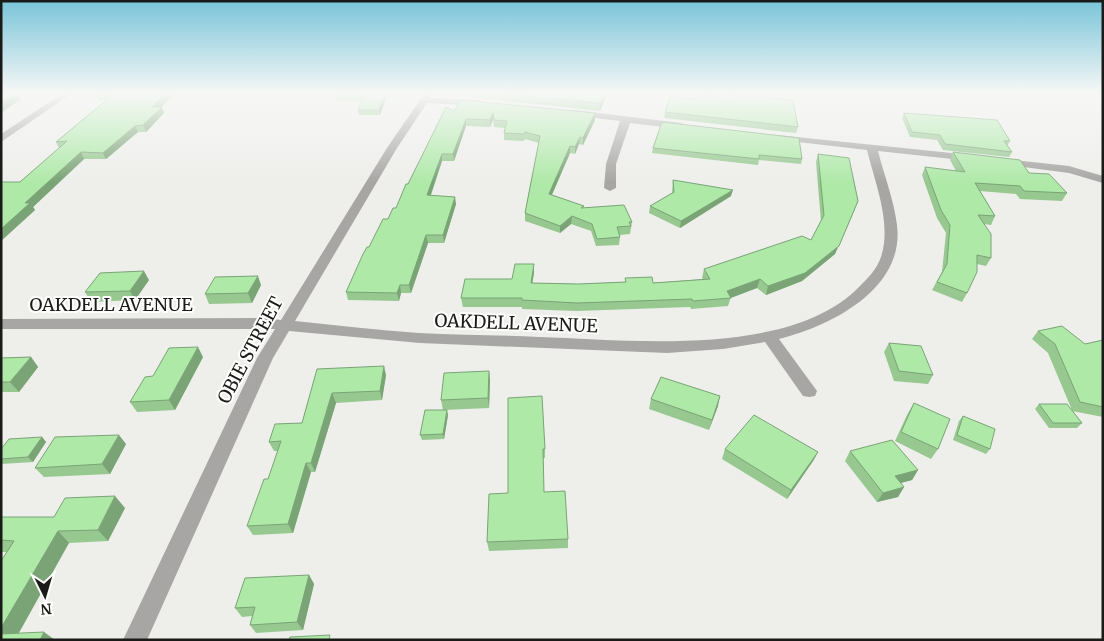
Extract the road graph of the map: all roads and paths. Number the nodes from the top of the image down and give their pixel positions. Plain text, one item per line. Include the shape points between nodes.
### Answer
1 (23, 124) edge
2 (409, 124) edge
3 (624, 124) edge
4 (668, 124) edge
5 (695, 127) edge
6 (774, 136) edge
7 (1, 139) edge
8 (872, 147) junction
9 (978, 159) edge
10 (997, 161) edge
11 (1103, 180) edge
12 (610, 188) dead end
13 (1, 324) edge
14 (286, 324) junction
15 (769, 336) junction
16 (809, 391) dead end
17 (136, 640) edge

1 - 7 street
2 - 14 street, OBIE STREET
3 - 12 street via 611,164
4 - 5 street
6 - 8 street
8 - 9 street
8 - 15 street, OAKDELL AVENUE via 891,224 887,258 878,275 858,296 837,311 798,329
10 - 11 street via 1076,171
13 - 14 street, OAKDELL AVENUE
14 - 15 street, OAKDELL AVENUE via 420,338 667,347 723,344
14 - 17 street, OBIE STREET via 265,358
15 - 16 street

